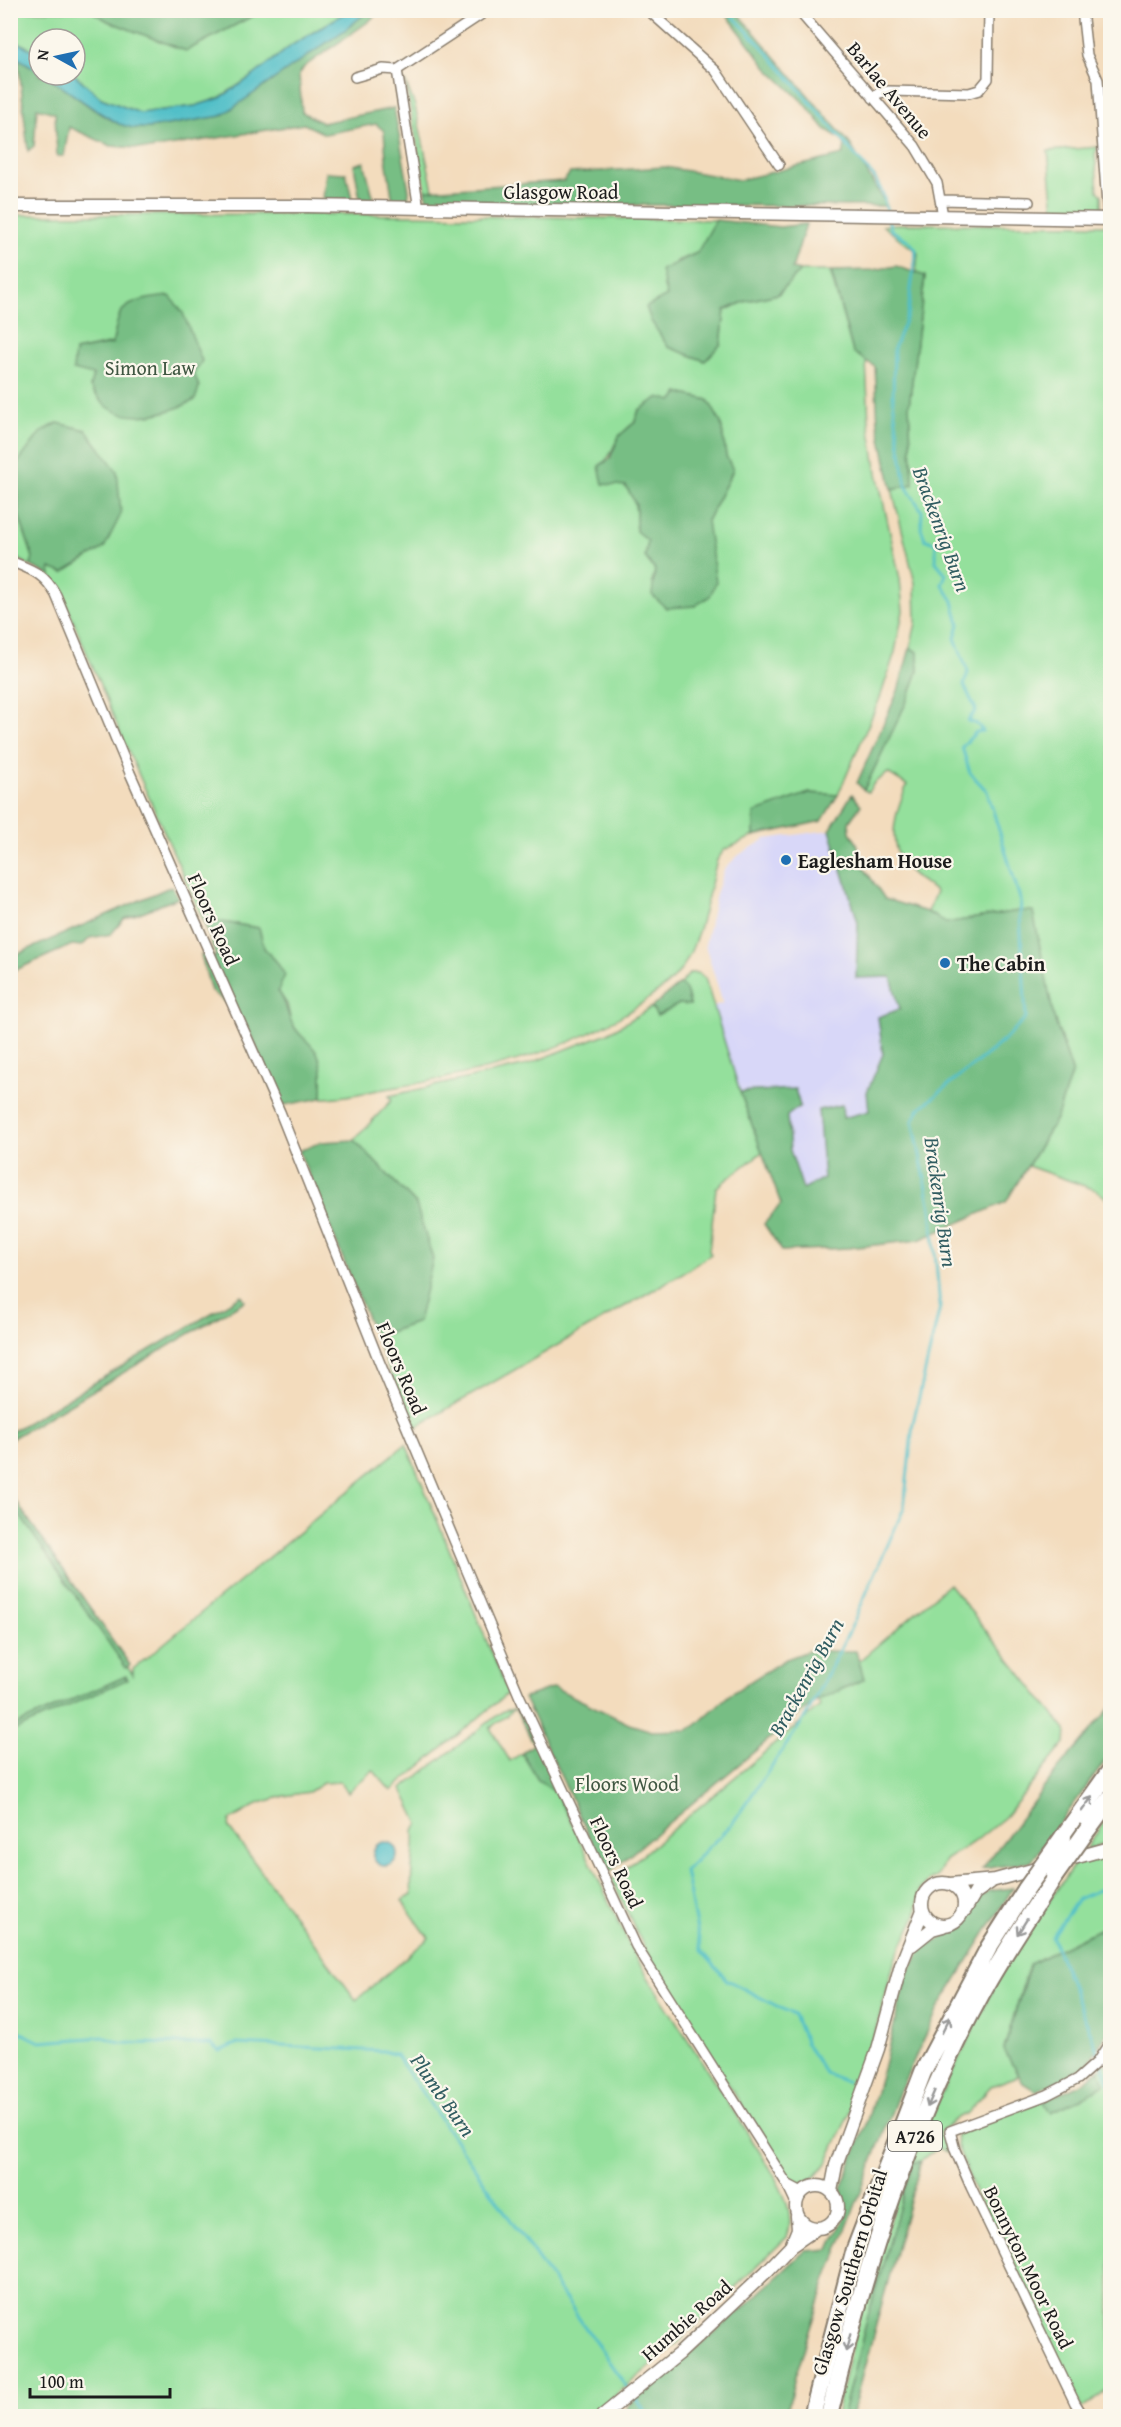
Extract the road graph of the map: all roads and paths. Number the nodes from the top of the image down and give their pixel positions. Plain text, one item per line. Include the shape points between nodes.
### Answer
1 (488, 10) edge
2 (648, 10) edge
3 (798, 10) edge
4 (989, 10) edge
5 (1082, 10) edge
6 (397, 70) junction
7 (355, 76) dead end
8 (873, 98) junction
9 (1107, 144) edge
10 (779, 165) dead end
11 (941, 200) junction
12 (1029, 202) dead end
13 (10, 206) edge
14 (419, 209) junction
15 (943, 216) junction
16 (1109, 219) edge
17 (10, 561) edge
18 (1110, 1771) edge
19 (1110, 1799) edge
20 (1110, 1848) edge
21 (995, 1880) junction
22 (950, 1884) junction
23 (923, 1910) junction
24 (963, 1913) junction
25 (944, 1926) junction
26 (909, 1948) junction
27 (1110, 2042) edge
28 (836, 2165) junction
29 (787, 2184) junction
30 (807, 2189) junction
31 (831, 2191) junction
32 (796, 2210) junction
33 (818, 2228) junction
34 (790, 2246) junction
35 (602, 2416) edge
36 (812, 2416) edge
37 (829, 2416) edge
38 (1083, 2416) edge

1 - 6 street
2 - 10 street via 716,71 768,156
3 - 8 street, Barlae Avenue
4 - 8 street via 988,79 979,90 889,91
5 - 9 street via 1087,55 1097,75
6 - 7 street
6 - 14 street
8 - 11 street, Barlae Avenue via 928,164
9 - 16 street
11 - 12 street
11 - 15 street, Barlae Avenue
13 - 14 street, Glasgow Road
14 - 15 street, Glasgow Road
15 - 16 street, Glasgow Road
17 - 29 street, Floors Road via 38,573 56,595 280,1112 519,1695 636,1946
36 -> 18 highway, Glasgow Southern Orbital / A726, bridge via 855,2249 915,2091 950,2016 989,1947
19 -> 37 highway, Glasgow Southern Orbital / A726, bridge via 1054,1877 984,1988 939,2081 895,2189 864,2281
20 - 21 street
21 - 22 street
21 - 24 street via 975,1893
22 - 23 street via 936,1884 928,1889
22 - 24 street via 963,1894
23 - 25 street via 931,1922
23 - 26 street
24 - 25 street
25 - 26 street via 921,1936
26 - 28 street
27 - 38 street, Bonnyton Moor Road via 1097,2062 1078,2079 1047,2096 950,2131 971,2187
28 - 30 street
28 - 31 street
29 - 30 street, Floors Road
29 - 32 street, Floors Road
30 - 31 street via 819,2186
30 - 32 street
31 - 33 street via 837,2211 831,2223
32 - 33 street via 805,2225
32 - 34 street, Humbie Road via 798,2229
33 - 34 street, Humbie Road
34 - 35 street, Humbie Road via 740,2299

